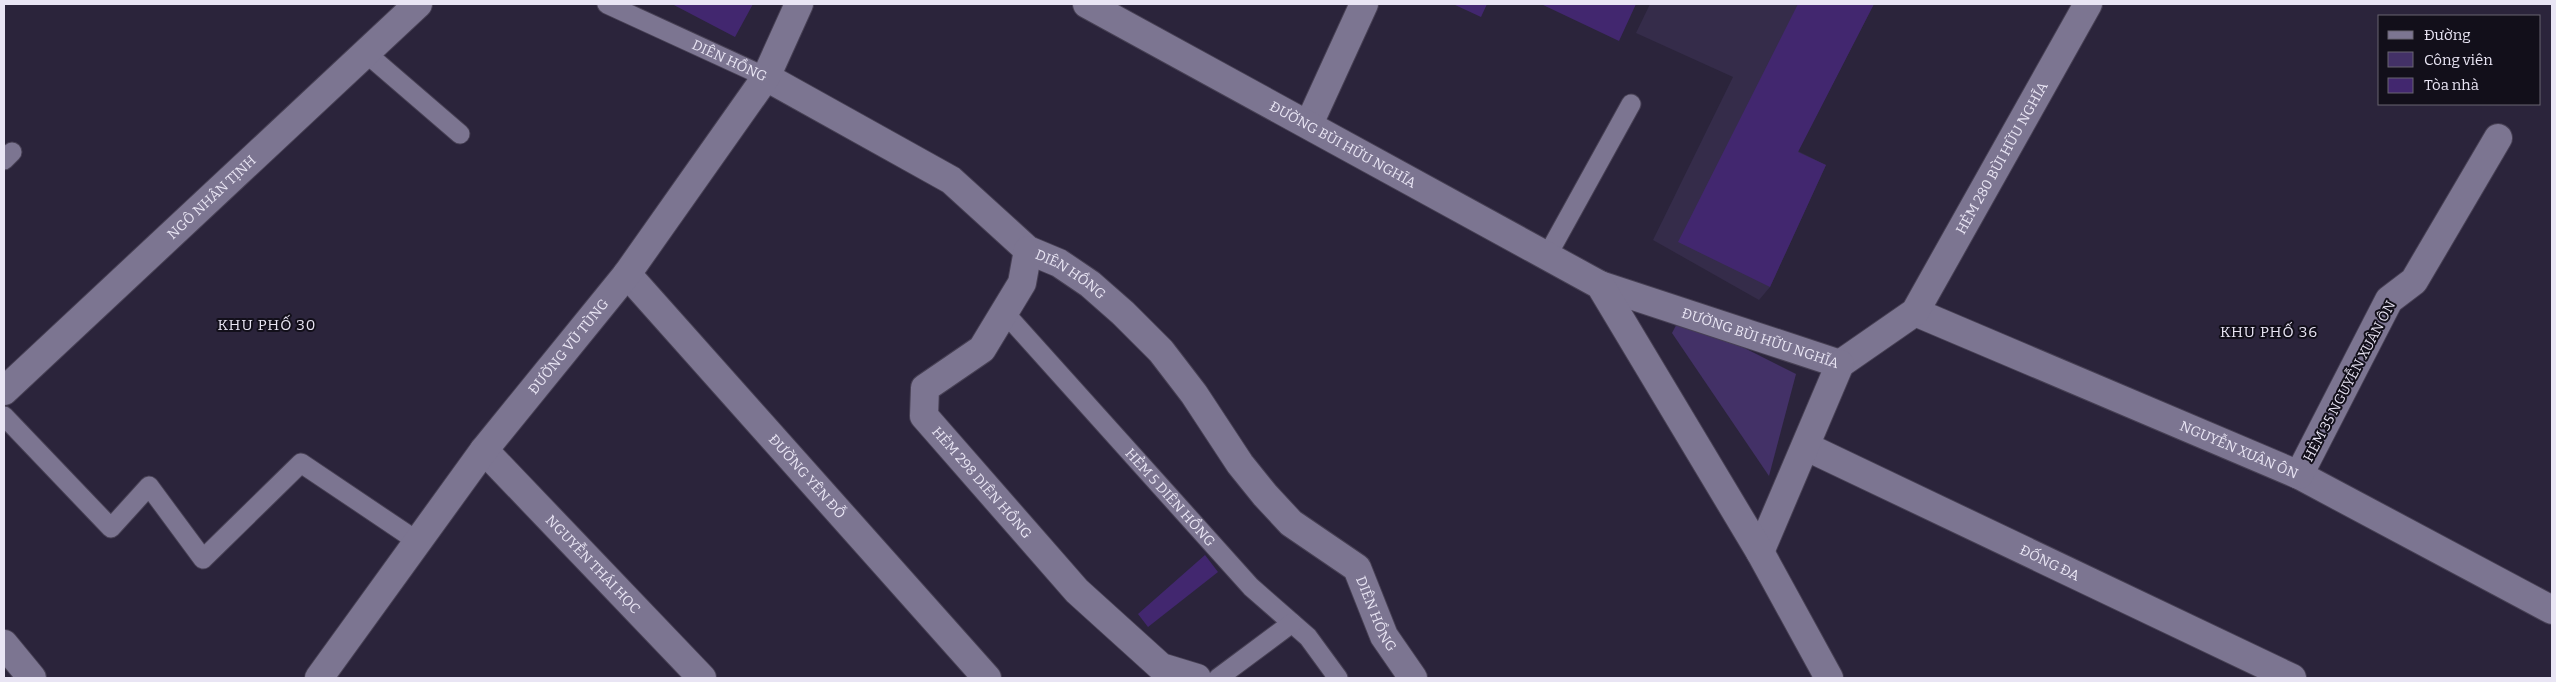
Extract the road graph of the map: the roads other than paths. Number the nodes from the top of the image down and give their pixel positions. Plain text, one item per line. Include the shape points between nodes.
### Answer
1 (418, 4) edge
2 (608, 4) edge
3 (799, 4) edge
4 (1087, 4) edge
5 (1364, 4) edge
6 (2088, 4) edge
7 (1114, 10) edge
8 (366, 52) junction
9 (766, 77) junction
10 (1631, 104) dead end
11 (1309, 124) junction
12 (460, 134) dead end
13 (2498, 138) dead end
14 (1028, 250) junction
15 (1547, 256) junction
16 (627, 274) junction
17 (1600, 285) junction
18 (1004, 312) junction
19 (1915, 312) junction
20 (1840, 364) junction
21 (4, 389) edge
22 (4, 416) edge
23 (1806, 447) junction
24 (484, 450) junction
25 (2299, 475) junction
26 (417, 541) junction
27 (1760, 552) junction
28 (2552, 610) edge
29 (1292, 623) junction
30 (4, 644) edge
31 (32, 678) edge
32 (320, 678) edge
33 (702, 678) edge
34 (987, 678) edge
35 (1197, 678) edge
36 (1218, 678) edge
37 (1338, 678) edge
38 (1412, 678) edge
39 (1829, 678) edge
40 (2292, 678) edge

1 - 8 street, NGÔ NHÂN TỊNH
2 - 9 lane, DIÊN HỒNG
3 - 9 street, ĐƯỜNG VŨ TÙNG
4 - 7 street, ĐƯỜNG BÙI HỮU NGHĨA
5 - 11 street
6 - 19 street, HẺM 280 BÙI HỮU NGHĨA
7 - 11 street, ĐƯỜNG BÙI HỮU NGHĨA
8 - 12 lane
8 - 21 street, NGÔ NHÂN TỊNH
9 - 14 street, DIÊN HỒNG via 951,180
9 - 16 street, ĐƯỜNG VŨ TÙNG
10 - 15 lane
11 - 15 street, ĐƯỜNG BÙI HỮU NGHĨA
13 - 25 street, HẺM 35 NGUYỄN XUÂN ÔN via 2414,281 2390,300
14 - 18 street, HẺM 298 DIÊN HỒNG via 1022,283
14 - 38 street, DIÊN HỒNG via 1059,263 1090,284 1123,313 1161,350 1265,496 1291,523 1358,568 1384,636
15 - 17 street, ĐƯỜNG BÙI HỮU NGHĨA
16 - 24 street, ĐƯỜNG VŨ TÙNG
16 - 34 street, ĐƯỜNG YÊN ĐỖ
17 - 20 street, ĐƯỜNG BÙI HỮU NGHĨA
17 - 27 street
18 - 29 lane, HẺM 5 DIÊN HỒNG via 1251,587
18 - 35 street, HẺM 298 DIÊN HỒNG via 982,349 925,388 924,416 1077,591 1161,667
19 - 20 street
19 - 25 street, NGUYỄN XUÂN ÔN
20 - 23 street, ĐƯỜNG BÙI HỮU NGHĨA
22 - 26 lane via 110,528 149,486 203,559 301,463
23 - 27 street, ĐƯỜNG BÙI HỮU NGHĨA
23 - 40 street, ĐỐNG ĐA
24 - 26 street, ĐƯỜNG VŨ TÙNG
24 - 33 street, NGUYỄN THÁI HỌC
25 - 28 street, NGUYỄN XUÂN ÔN
26 - 32 street, ĐƯỜNG VŨ TÙNG
27 - 39 street
29 - 36 lane
29 - 37 lane, HẺM 5 DIÊN HỒNG via 1308,637
30 - 31 street

